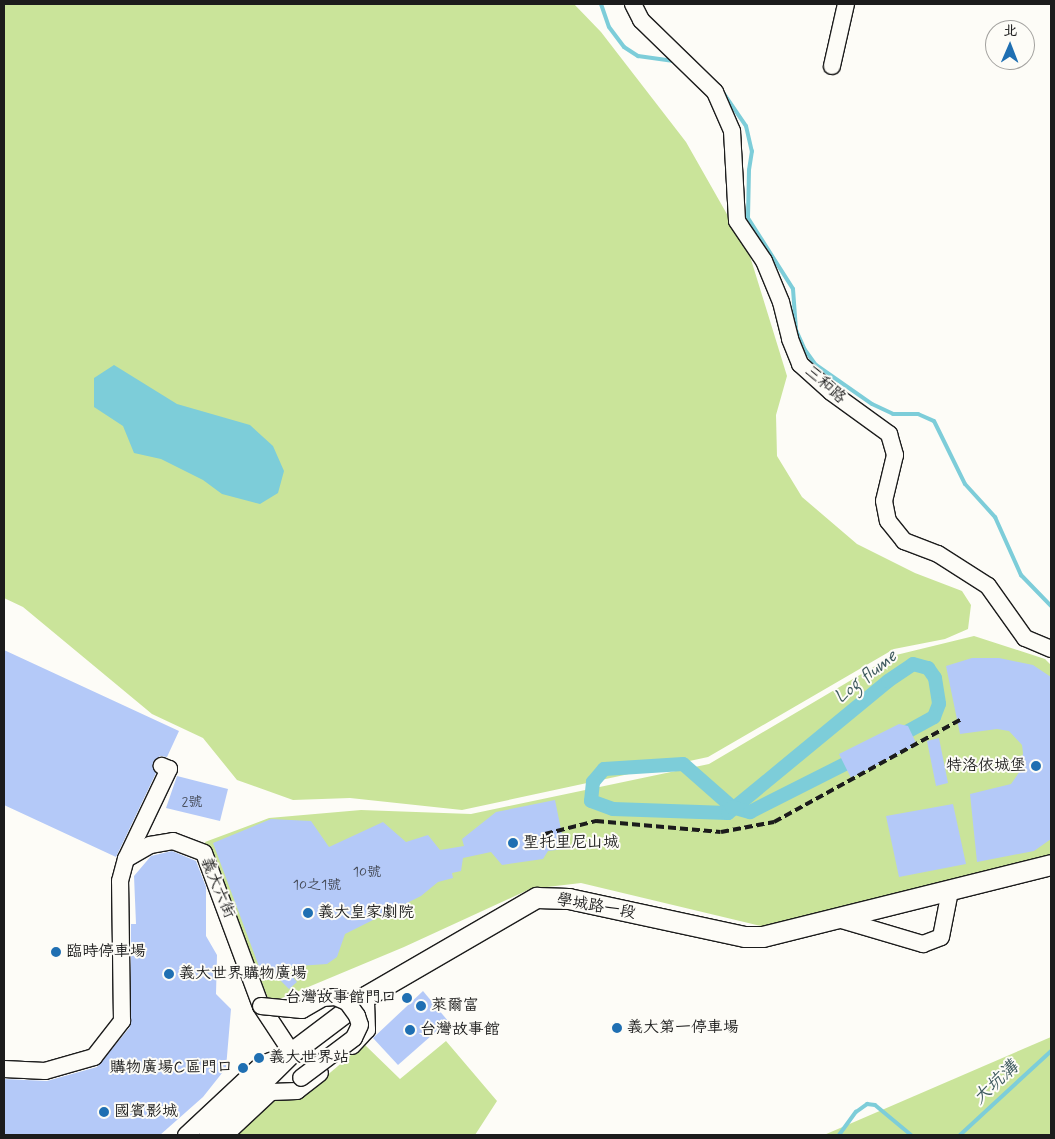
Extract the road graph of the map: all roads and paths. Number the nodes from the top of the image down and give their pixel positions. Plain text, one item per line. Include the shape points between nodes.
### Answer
1 (633, 4) edge
2 (846, 4) edge
3 (832, 66) dead end
4 (1051, 649) edge
5 (162, 766) dead end
6 (126, 859) junction
7 (1051, 865) edge
8 (950, 891) junction
9 (835, 916) junction
10 (366, 997) junction
11 (261, 1006) junction
12 (292, 1053) junction
13 (4, 1069) edge
14 (260, 1086) junction
15 (186, 1135) edge
16 (209, 1135) edge
17 (225, 1135) edge

1 - 4 street, 三和路 via 641,20 715,92 732,131 736,221 764,262 781,302 790,340 800,364 830,392 889,434 896,455 884,501 888,521 904,540 938,554 988,586 1026,638
2 - 3 street
5 - 6 street via 169,770
6 - 11 street, 義大六街 via 150,845 173,841 204,853
6 - 13 street via 120,880 122,1022 94,1057 45,1071
7 - 8 main road, 學城路一段
8 - 9 main road, 學城路一段
8 - 9 street via 941,937 922,944
9 - 10 main road, 學城路一段 via 763,937 745,936 568,899 537,898
10 - 12 main road, 學城路一段
10 - 17 street via 367,1030 347,1051 297,1091 271,1092
11 - 12 street, 義大六街
11 - 14 street, bridge via 302,1010 323,998 335,997 347,1002 360,1024 354,1038 301,1078
12 - 14 main road, 學城路一段
12 - 15 street via 262,1064
14 - 16 main road, 學城路一段

